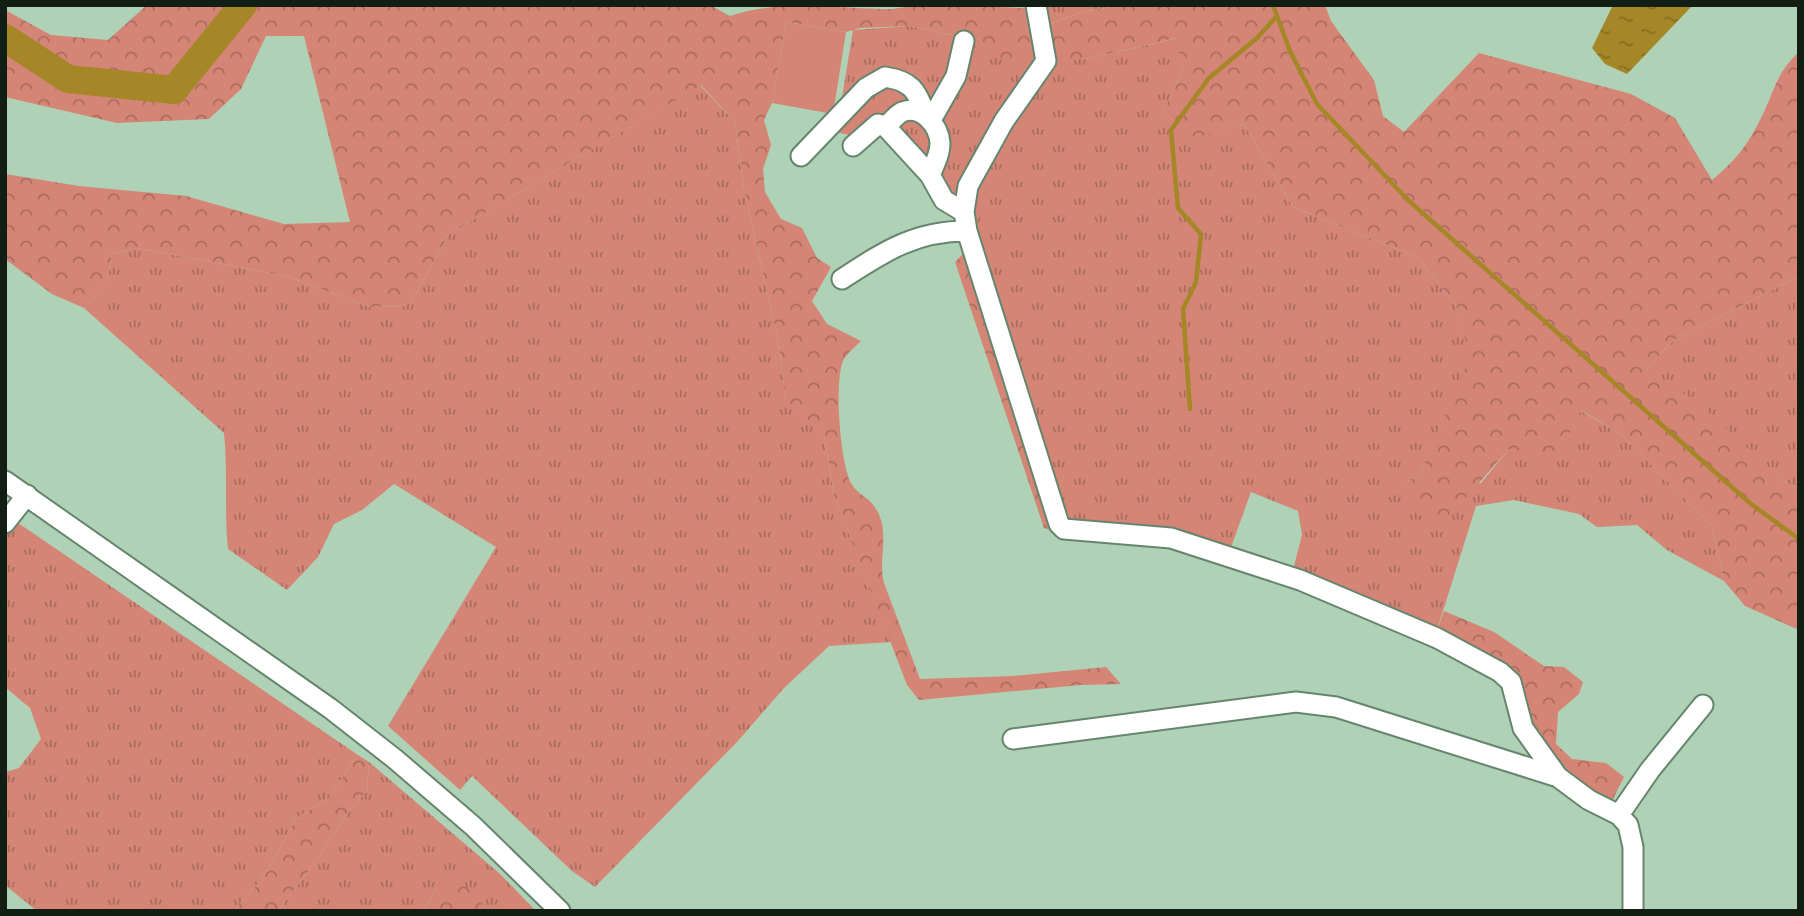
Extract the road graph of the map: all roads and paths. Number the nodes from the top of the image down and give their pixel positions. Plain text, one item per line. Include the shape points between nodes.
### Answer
1 (1036, 5) edge
2 (964, 41) dead end
3 (928, 117) junction
4 (886, 127) junction
5 (853, 146) dead end
6 (801, 156) dead end
7 (930, 175) junction
8 (965, 221) junction
9 (842, 279) dead end
10 (5, 481) edge
11 (27, 495) junction
12 (5, 523) edge
13 (1703, 705) dead end
14 (1013, 740) dead end
15 (1558, 777) junction
16 (1619, 816) junction
17 (560, 911) edge
18 (1633, 911) edge

1 - 8 street via 1046,61 1004,121 968,186
2 - 3 street via 962,64
3 - 4 street via 910,110
3 - 6 street via 918,95 903,80 885,77 866,88
3 - 7 street via 940,139
4 - 5 street via 870,128
4 - 7 street
7 - 8 street via 944,200
8 - 9 street via 890,248
8 - 15 street via 1059,524 1171,538 1300,580 1437,638 1500,671 1511,682 1523,729
10 - 11 street
11 - 12 street
11 - 17 street via 331,709 473,826
13 - 16 street
14 - 15 street via 1296,702 1336,707
15 - 16 street
16 - 18 street via 1628,825 1633,847

